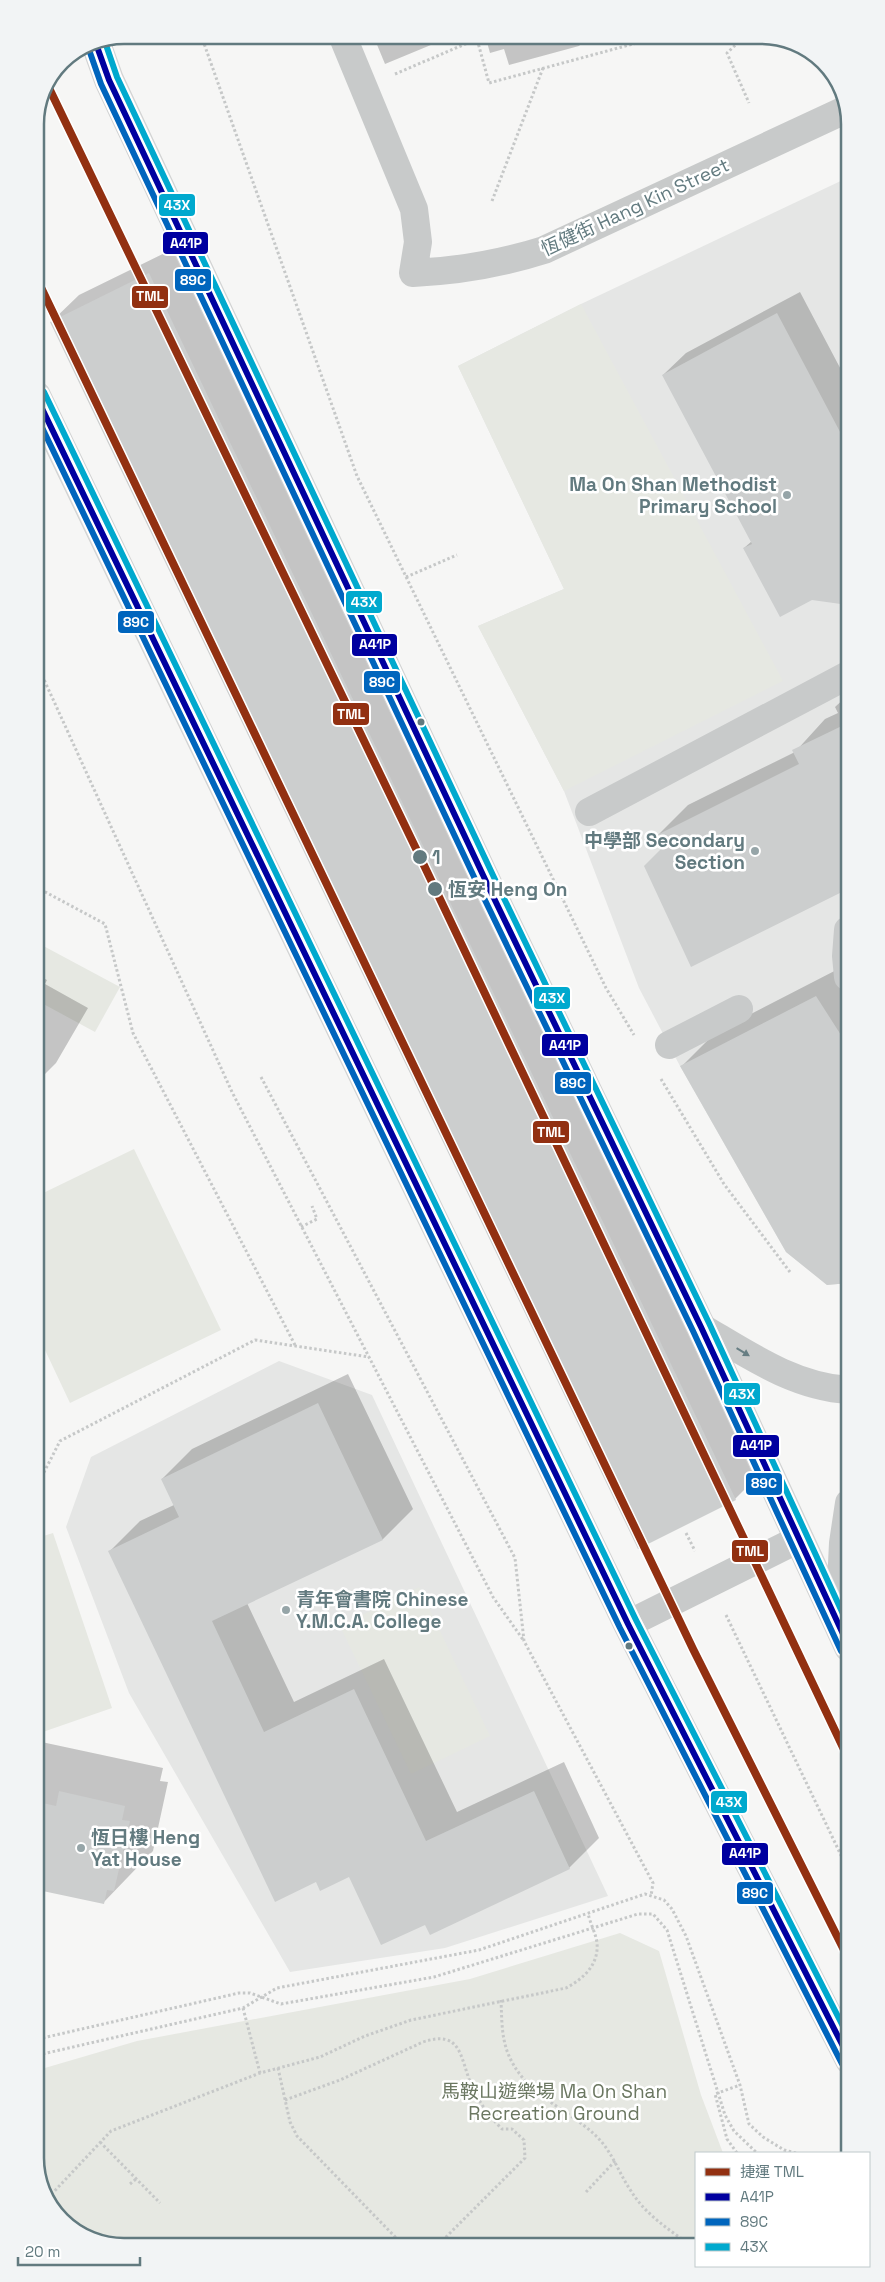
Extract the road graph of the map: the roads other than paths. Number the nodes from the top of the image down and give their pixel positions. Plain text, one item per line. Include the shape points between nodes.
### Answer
1 (346, 44) edge
2 (97, 49) edge
3 (841, 113) edge
4 (44, 413) edge
5 (841, 679) edge
6 (589, 812) dead end
7 (739, 1009) dead end
8 (669, 1045) dead end
9 (701, 1327) junction
10 (841, 1389) edge
11 (799, 1539) junction
12 (628, 1624) junction
13 (841, 1630) edge
14 (841, 2042) edge

1 - 3 street, 恆健街 Hang Kin Street via 414,210 418,242 413,273 458,271 544,250
2 - 9 main road via 478,865
4 - 12 main road
5 - 6 street
7 - 8 street
9 -> 10 street via 766,1365 804,1381
9 - 11 main road
11 - 12 street
11 - 13 main road
12 - 14 main road

